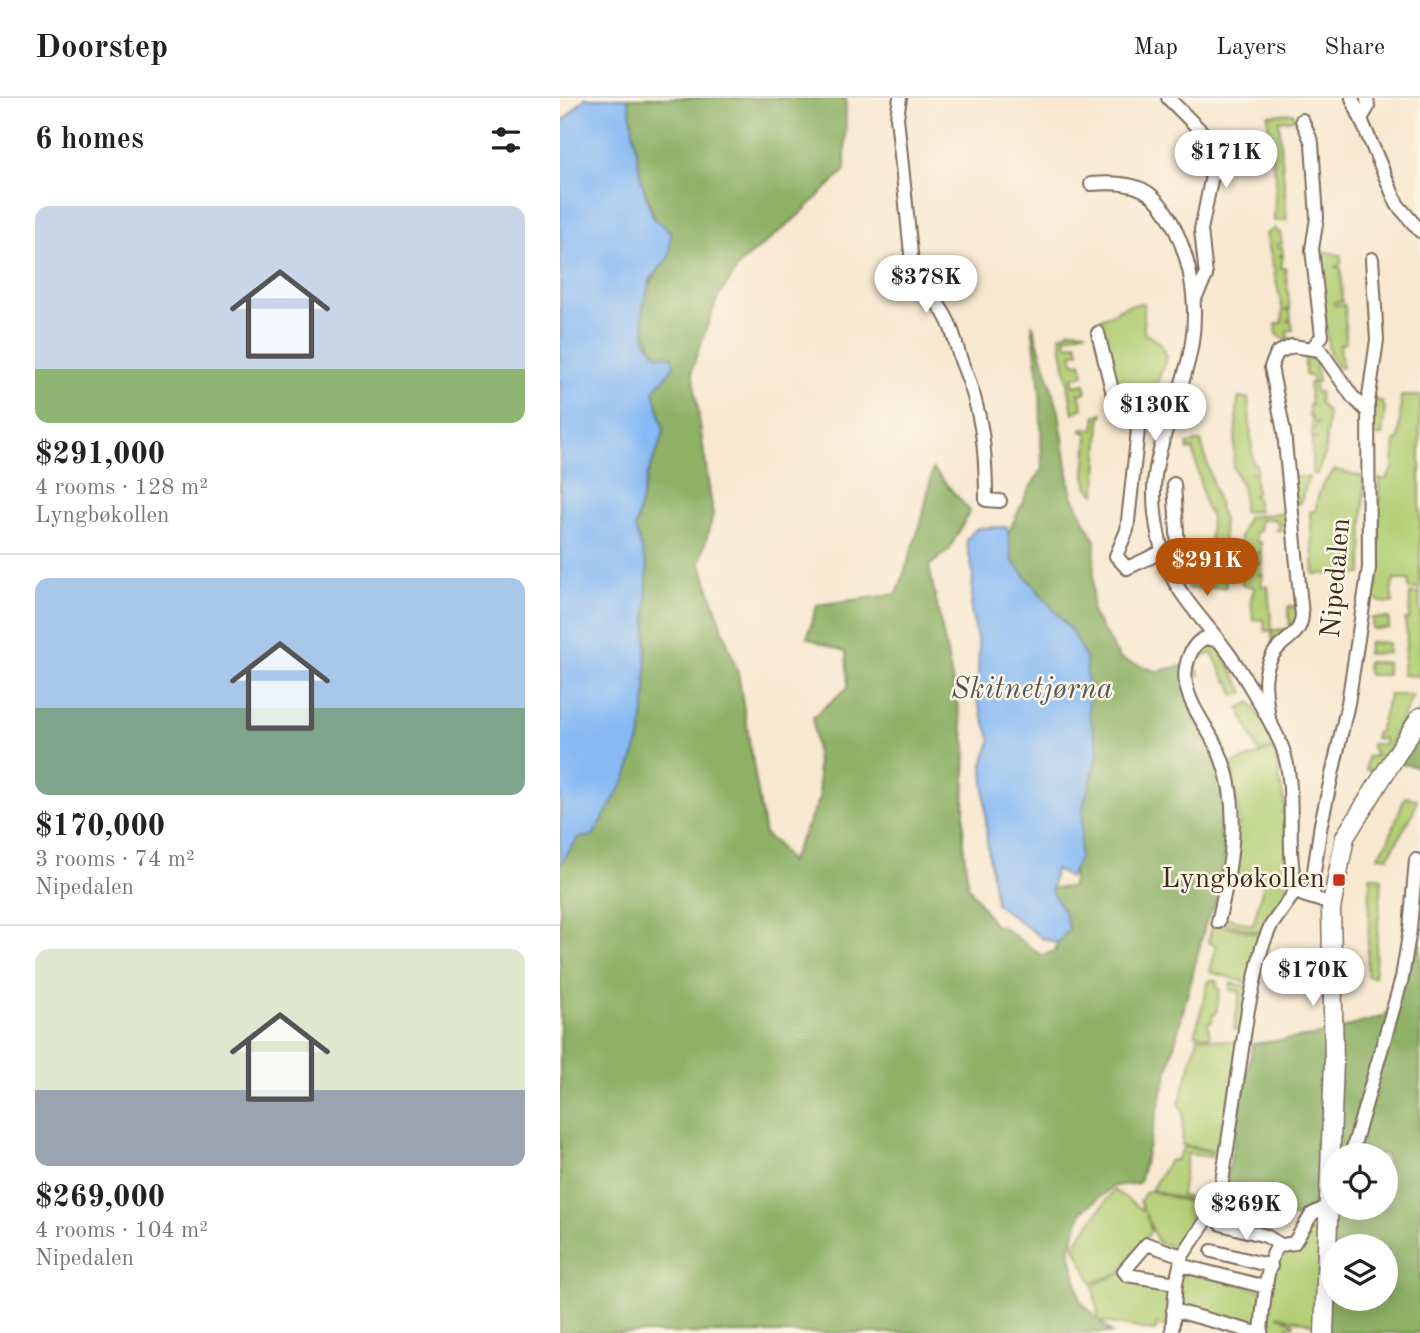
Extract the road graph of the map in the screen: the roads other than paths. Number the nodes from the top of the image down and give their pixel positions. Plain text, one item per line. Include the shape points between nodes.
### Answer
1 (900, 98) edge
2 (1168, 98) edge
3 (1352, 98) edge
4 (1367, 98) edge
5 (1361, 119) junction
6 (1302, 120) dead end
7 (1091, 184) dead end
8 (1420, 231) edge
9 (1372, 259) dead end
10 (1195, 298) junction
11 (1098, 332) dead end
12 (1314, 347) junction
13 (1368, 412) junction
14 (1174, 484) dead end
15 (1000, 501) dead end
16 (1162, 552) junction
17 (1172, 577) junction
18 (1220, 642) junction
19 (1420, 717) edge
20 (1269, 722) junction
21 (1416, 860) dead end
22 (1297, 889) junction
23 (1314, 898) junction
24 (1332, 904) junction
25 (1218, 922) dead end
26 (1333, 1143) edge
27 (1354, 1143) edge
28 (1321, 1209) edge
29 (1328, 1220) edge
30 (1222, 1224) dead end
31 (1281, 1245) junction
32 (1212, 1251) dead end
33 (1181, 1260) junction
34 (1271, 1266) junction
35 (1176, 1283) junction
36 (1266, 1287) junction
37 (1173, 1310) junction
38 (1172, 1333) edge
39 (1259, 1333) edge
40 (1324, 1333) edge

1 - 15 street via 897,117 912,262 917,279 940,306 954,333 977,399 986,450 986,500
2 - 10 street via 1204,134 1214,160 1201,230 1206,276
3 - 5 street
4 - 5 street
5 - 8 street via 1400,210
6 - 12 street via 1312,143 1317,218 1312,249 1322,336
7 - 10 street via 1128,183 1156,199 1178,234
9 - 13 street, Nipedalen via 1377,340
10 - 16 street via 1188,364 1163,437 1155,477
11 - 16 street via 1113,394 1132,412 1138,430 1127,530 1116,556 1127,568
12 - 13 street
12 - 20 street via 1281,350 1271,367 1284,432 1303,615 1299,630 1275,652 1266,671
13 - 23 street, Nipedalen via 1368,581 1348,703 1321,824
14 - 17 street via 1178,547
16 - 17 street
17 - 18 street
18 - 20 street
18 - 25 street via 1206,638 1198,642 1185,673 1188,692 1222,758 1233,821 1232,857
19 - 24 street via 1345,837
20 - 22 street via 1281,744 1291,795
21 - 27 street via 1402,978
22 - 23 street
22 - 33 street via 1262,947 1219,1202
23 - 24 street
24 - 26 street
28 - 31 street via 1312,1214 1294,1243
29 - 40 street
30 - 31 street
31 - 34 street
32 - 34 street
33 - 35 street
33 - 35 street via 1147,1244 1124,1270 1138,1278
33 - 36 street
34 - 36 street
35 - 37 street
36 - 39 street
37 - 38 street
37 - 39 street

